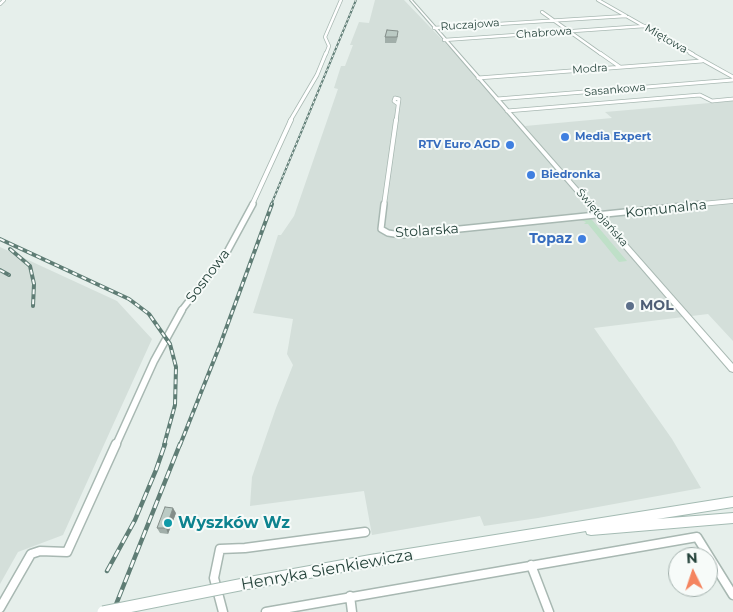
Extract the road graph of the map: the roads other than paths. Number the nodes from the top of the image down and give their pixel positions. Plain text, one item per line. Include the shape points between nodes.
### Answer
1 (4, 0) edge
2 (341, 0) edge
3 (410, 0) edge
4 (598, 0) edge
5 (0, 4) edge
6 (542, 12) dead end
7 (626, 16) junction
8 (554, 20) junction
9 (644, 26) junction
10 (434, 28) junction
11 (570, 31) junction
12 (444, 40) junction
13 (702, 61) junction
14 (620, 67) junction
15 (478, 78) junction
16 (733, 79) edge
17 (497, 99) junction
18 (733, 99) edge
19 (398, 104) dead end
20 (508, 112) junction
21 (733, 201) edge
22 (599, 215) junction
23 (733, 369) edge
24 (733, 502) edge
25 (733, 518) edge
26 (364, 532) dead end
27 (552, 532) junction
28 (531, 565) junction
29 (733, 595) edge
30 (350, 596) junction
31 (0, 608) edge
32 (103, 612) edge
33 (223, 612) edge
34 (266, 612) edge
35 (352, 612) edge
36 (549, 612) edge

1 - 5 street
2 - 31 street, Sosnowa via 325,37 329,46 317,74 293,115 255,200 227,252 181,311 162,346 67,552 31,554
3 - 10 street, Świętojańska
4 - 7 street, Miętowa
6 - 8 street
7 - 8 street, Ruczajowa
7 - 9 street, Miętowa
8 - 10 street, Ruczajowa
8 - 11 street
9 - 11 street, Chabrowa
9 - 13 street, Miętowa
10 - 12 street, Świętojańska
11 - 12 street, Chabrowa
11 - 14 street
12 - 15 street, Świętojańska
13 - 14 street, Modra
13 - 16 street, Miętowa
14 - 15 street, Modra
15 - 17 street, Świętojańska
16 - 17 street, Sasankowa
17 - 20 street, Świętojańska
18 - 20 street via 712,101 700,95
19 - 22 street, Stolarska via 381,228 388,233 401,235
20 - 22 street, Świętojańska
21 - 22 street, Komunalna
22 - 23 street, Świętojańska
24 - 27 main road, Henryka Sienkiewicza
25 - 27 main road, Henryka Sienkiewicza
26 - 33 street via 220,549 214,578
27 - 32 main road, Henryka Sienkiewicza, bridge via 370,561
28 - 29 street, Henryka Sienkiewicza via 697,537
28 - 30 street, Henryka Sienkiewicza
28 - 36 street
30 - 34 street, Henryka Sienkiewicza
30 - 35 street

